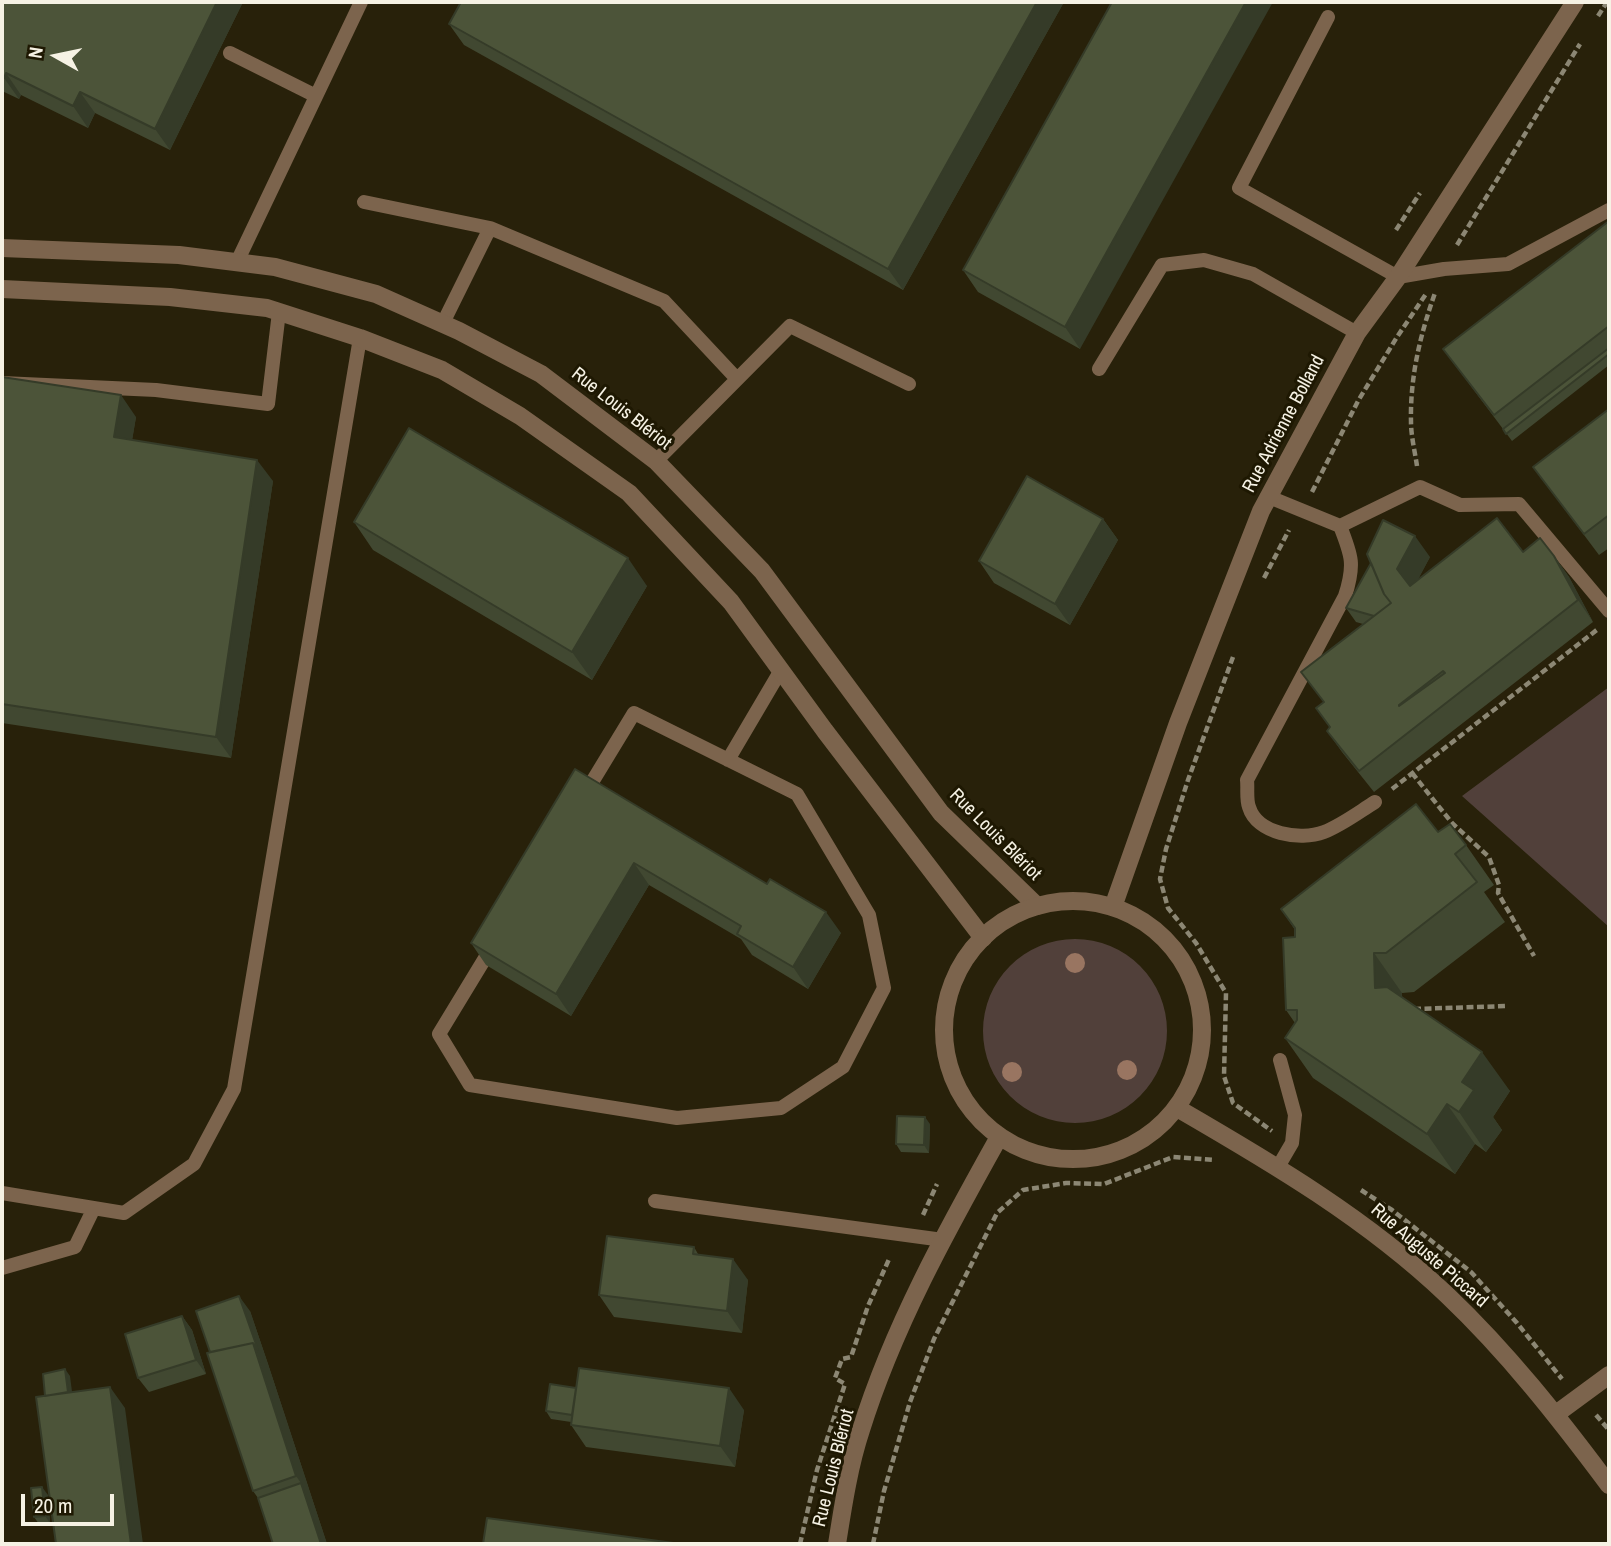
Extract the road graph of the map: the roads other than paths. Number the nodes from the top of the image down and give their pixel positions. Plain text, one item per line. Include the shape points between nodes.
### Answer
1 (361, 2) edge
2 (1574, 2) edge
3 (1328, 17) dead end
4 (230, 53) dead end
5 (316, 96) junction
6 (364, 202) dead end
7 (1609, 210) edge
8 (490, 228) junction
9 (2, 248) edge
10 (237, 262) junction
11 (1398, 277) junction
12 (2, 289) edge
13 (279, 312) junction
14 (443, 323) junction
15 (1357, 333) junction
16 (360, 338) junction
17 (1099, 369) dead end
18 (737, 379) junction
19 (2, 383) edge
20 (909, 384) dead end
21 (656, 461) junction
22 (1269, 497) junction
23 (1340, 526) junction
24 (1609, 611) edge
25 (781, 670) junction
26 (728, 760) junction
27 (1375, 802) road end
28 (1037, 906) junction
29 (1113, 907) junction
30 (983, 938) junction
31 (1280, 1060) dead end
32 (1177, 1108) junction
33 (999, 1136) junction
34 (1278, 1167) junction
35 (2, 1193) edge
36 (655, 1201) dead end
37 (94, 1208) junction
38 (943, 1240) junction
39 (2, 1268) edge
40 (1609, 1375) edge
41 (1556, 1414) junction
42 (1609, 1485) edge
43 (837, 1544) edge

1 - 5 lane
2 - 11 street, Rue Adrienne Bolland
3 - 11 lane via 1239,188
4 - 5 lane
5 - 10 lane
6 - 8 lane
7 - 11 lane via 1508,264
8 - 14 lane
8 - 18 lane via 664,302
9 - 10 street, Rue Louis Blériot via 179,255
10 - 14 street, Rue Louis Blériot via 275,267 376,294
11 - 15 street, Rue Adrienne Bolland
12 - 13 street via 170,298
13 - 16 street
13 - 19 lane via 268,404 156,390
14 - 21 street, Rue Louis Blériot via 541,374
15 - 17 lane via 1253,274 1204,260 1161,265
15 - 22 street, Rue Adrienne Bolland
16 - 25 street via 442,370 520,416 629,493 731,602
16 - 37 lane via 234,1089 194,1164 124,1213
18 - 20 lane via 790,326
18 - 21 lane
21 - 28 street, Rue Louis Blériot via 762,571 941,813
22 - 23 lane
22 - 29 street, Rue Adrienne Bolland via 1178,723
23 - 24 lane via 1420,487 1460,506 1519,504
23 - 27 lane via 1352,572 1345,596 1247,779 1248,806 1256,820 1274,831 1297,836 1322,833
25 - 26 lane
25 - 30 street
26 - 26 lane via 797,794 869,915 884,988 843,1067 781,1108 677,1118 470,1085 439,1034 634,713
28 - 29 street via 1075,900
28 - 30 street via 1008,918
29 - 32 street via 1149,925 1178,954 1196,990 1203,1031 1196,1072
30 - 33 street via 960,968 947,1003 944,1041 959,1089 972,1110
31 - 34 lane via 1295,1115 1292,1143
32 - 33 street via 1152,1134 1115,1153 1090,1159 1038,1155
32 - 34 street, Rue Auguste Piccard
33 - 38 street, Rue Louis Blériot
34 - 41 street, Rue Auguste Piccard via 1370,1230 1446,1294 1498,1345
35 - 37 lane
36 - 38 lane
37 - 39 lane via 75,1247
38 - 43 street, Rue Louis Blériot via 893,1345 861,1431
40 - 41 street
41 - 42 street, Rue Auguste Piccard

